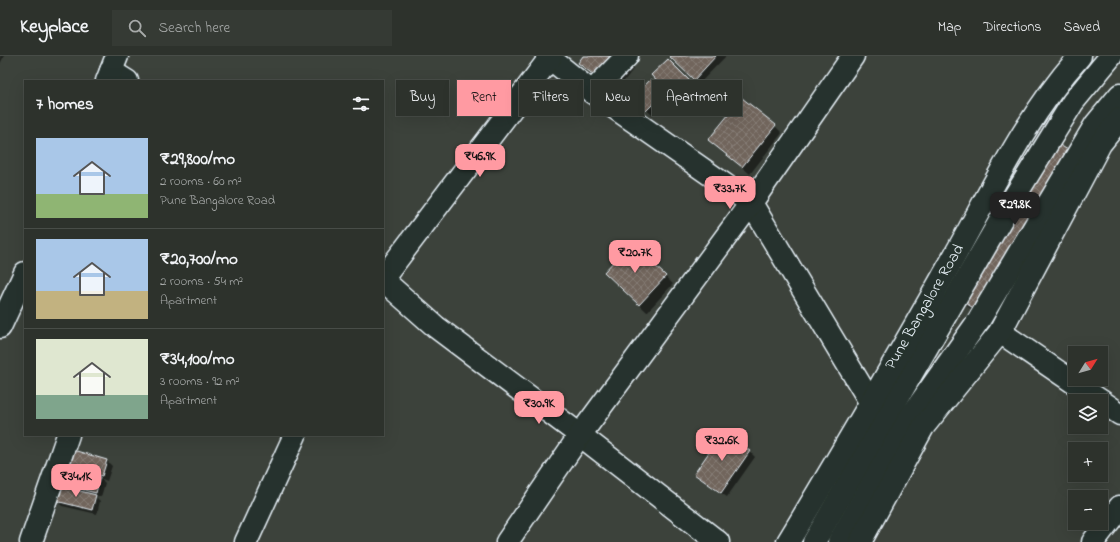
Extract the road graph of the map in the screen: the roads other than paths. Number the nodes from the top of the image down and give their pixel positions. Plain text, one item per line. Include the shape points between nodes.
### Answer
1 (627, 56) edge
2 (853, 56) edge
3 (1080, 56) edge
4 (1111, 56) edge
5 (549, 57) edge
6 (604, 80) edge
7 (591, 91) edge
8 (1120, 95) edge
9 (626, 116) edge
10 (1120, 119) edge
11 (751, 203) junction
12 (24, 275) edge
13 (384, 278) edge
14 (384, 280) edge
15 (0, 327) edge
16 (1000, 332) junction
17 (1091, 394) edge
18 (871, 403) junction
19 (1108, 406) edge
20 (1120, 414) edge
21 (580, 435) junction
22 (68, 436) edge
23 (295, 436) edge
24 (1120, 507) edge
25 (36, 540) edge
26 (246, 542) edge
27 (507, 542) edge
28 (718, 542) edge
29 (788, 542) edge
30 (814, 542) edge
31 (839, 542) edge
32 (860, 542) edge
33 (1093, 542) edge

1 - 6 street
2 - 11 street
3 - 18 street, Pune Bangalore Road via 1063,76 1022,136
4 - 30 street via 1073,102 1010,204
5 - 7 street
5 - 13 street
8 - 31 street via 1096,124 979,320 911,416
9 - 11 street
10 - 16 street via 1100,144
11 - 18 street
11 - 21 street
12 - 15 street
14 - 21 street via 436,327
16 - 17 street
16 - 32 street via 923,427
18 - 29 street, Pune Bangalore Road
19 - 20 street
21 - 27 street
21 - 28 street
22 - 25 street
23 - 26 street
24 - 33 street

